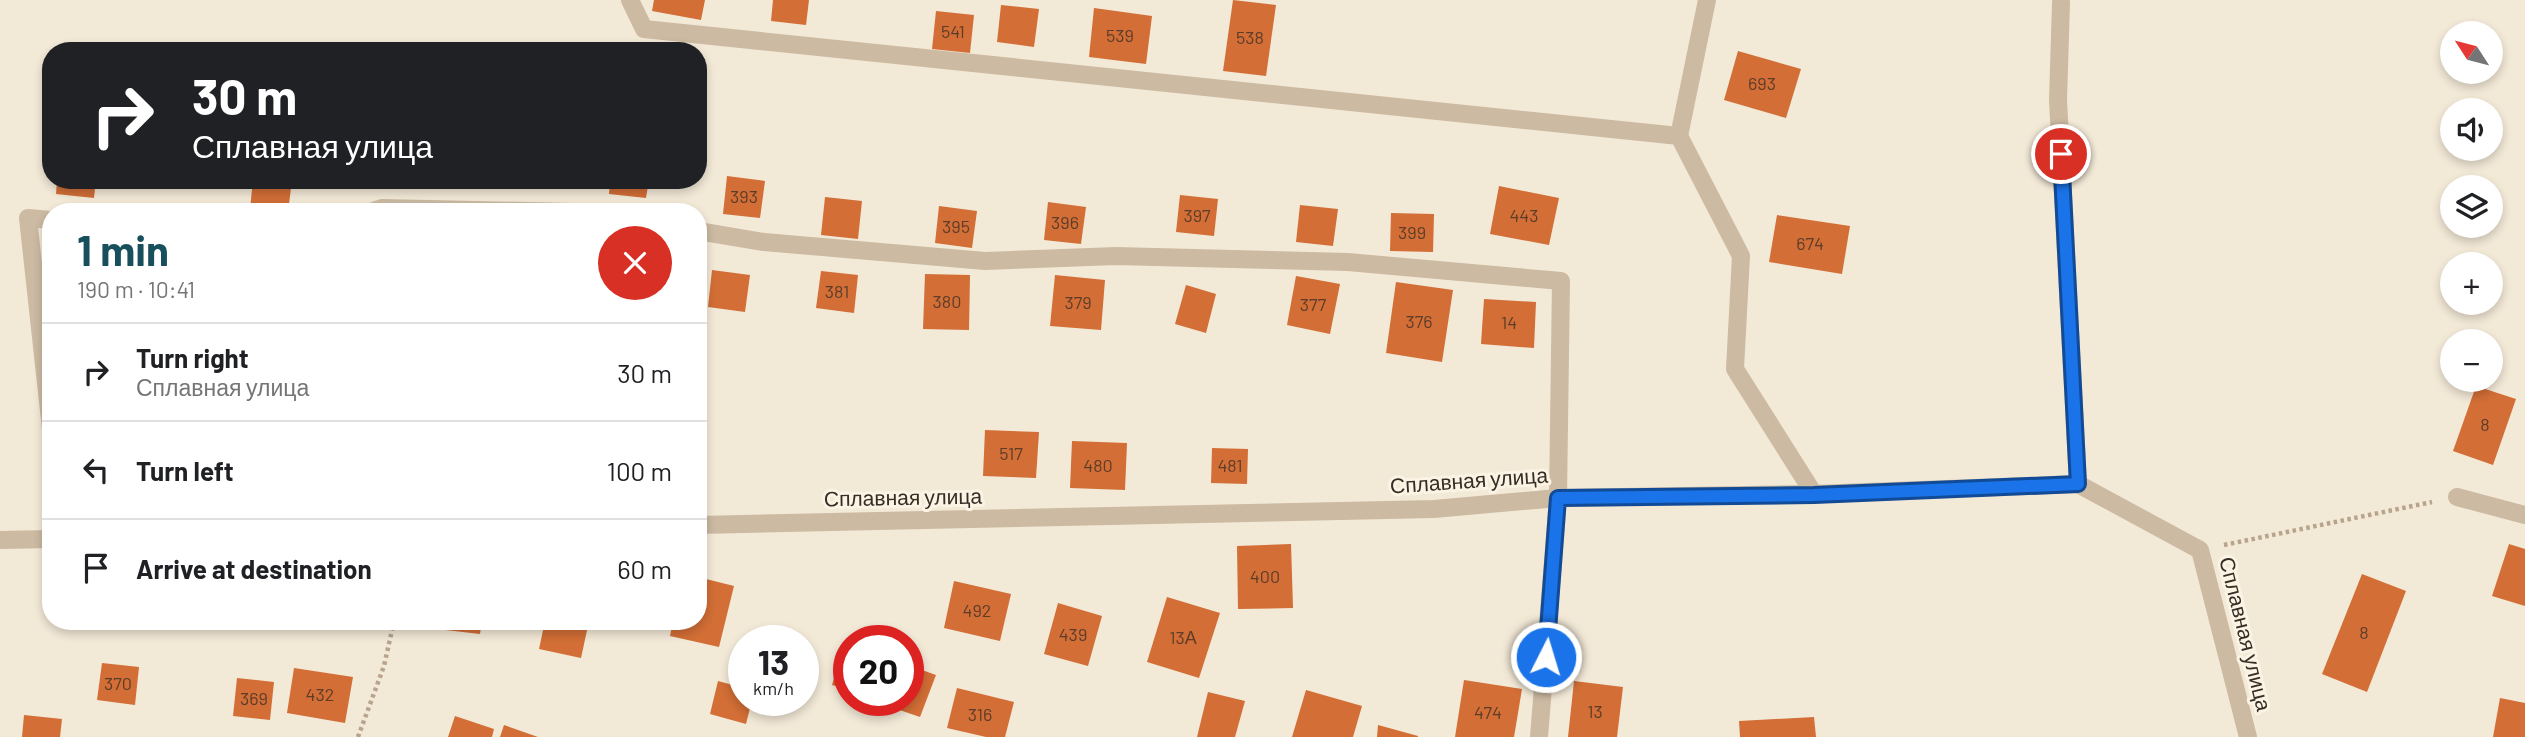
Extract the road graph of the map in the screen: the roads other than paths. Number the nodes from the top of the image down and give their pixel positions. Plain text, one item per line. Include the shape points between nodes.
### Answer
1 (631, 0) edge
2 (1707, 0) edge
3 (2061, 3) dead end
4 (1679, 136) junction
5 (42, 219) edge
6 (707, 232) edge
7 (42, 350) edge
8 (2078, 484) junction
9 (1814, 495) junction
10 (2457, 497) road end
11 (1558, 498) junction
12 (2525, 515) edge
13 (707, 525) edge
14 (42, 539) edge
15 (0, 540) edge
16 (1539, 737) edge
17 (2248, 737) edge

1 - 4 lane via 644,29
2 - 4 lane
3 - 8 lane via 2058,100
4 - 9 lane via 1741,257 1735,369
5 - 7 lane via 27,218
6 - 11 lane via 764,242 985,261 1116,256 1348,262 1561,281
8 - 9 lane, Сплавная улица
8 - 17 lane, Сплавная улица via 2200,550
9 - 11 lane, Сплавная улица
10 - 12 lane
11 - 13 lane, Сплавная улица via 1434,509
11 - 16 lane
14 - 15 lane

